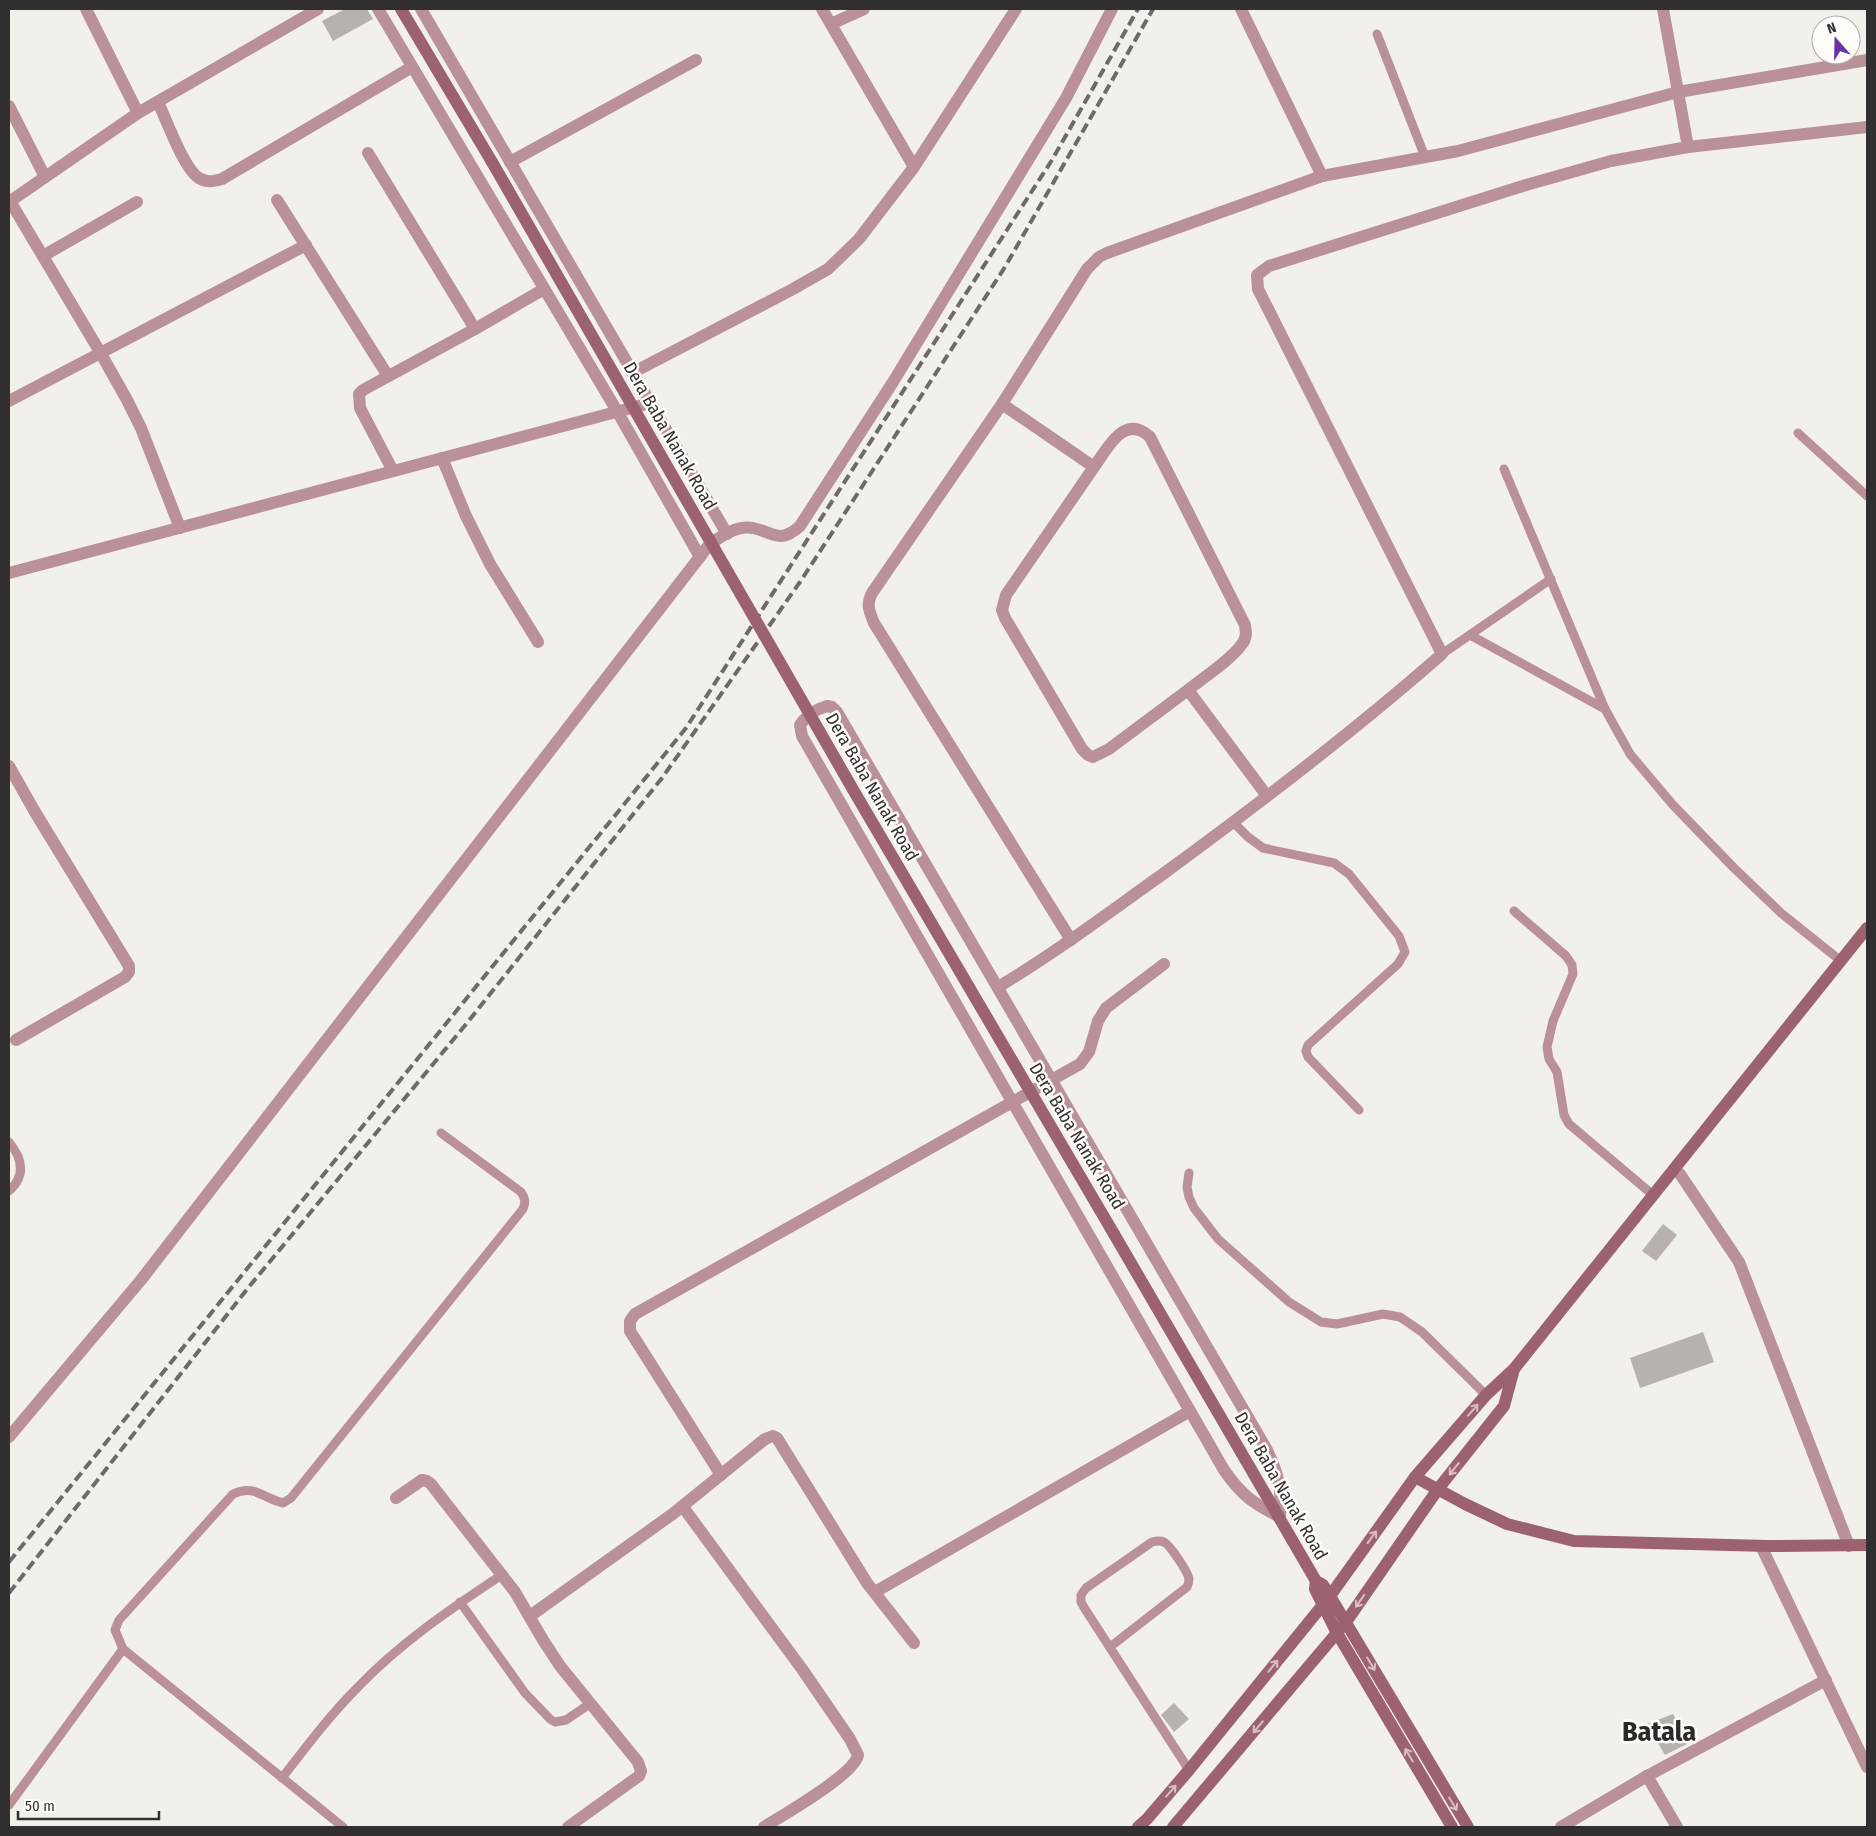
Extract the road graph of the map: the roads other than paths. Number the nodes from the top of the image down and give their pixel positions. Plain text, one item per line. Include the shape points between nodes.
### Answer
1 (86, 9) edge
2 (318, 9) edge
3 (378, 9) edge
4 (401, 9) edge
5 (421, 9) edge
6 (822, 9) edge
7 (864, 9) edge
8 (1016, 9) edge
9 (1112, 9) edge
10 (1241, 9) edge
11 (1663, 9) edge
12 (831, 24) junction
13 (1377, 34) dead end
14 (696, 60) dead end
15 (1867, 60) edge
16 (412, 67) junction
17 (1678, 92) junction
18 (158, 102) junction
19 (9, 106) edge
20 (138, 113) junction
21 (1867, 127) edge
22 (1688, 147) junction
23 (368, 153) dead end
24 (1425, 157) junction
25 (510, 162) junction
26 (914, 167) junction
27 (45, 176) junction
28 (1322, 176) junction
29 (277, 200) dead end
30 (9, 202) edge
31 (138, 202) dead end
32 (306, 245) junction
33 (43, 256) junction
34 (544, 289) junction
35 (475, 329) junction
36 (100, 352) junction
37 (632, 372) junction
38 (388, 376) junction
39 (9, 401) edge
40 (650, 402) junction
41 (1002, 404) junction
42 (617, 411) junction
43 (1798, 433) dead end
44 (442, 458) junction
45 (1094, 467) junction
46 (1504, 469) dead end
47 (393, 471) junction
48 (1867, 496) edge
49 (180, 528) junction
50 (726, 534) junction
51 (700, 557) junction
52 (9, 573) edge
53 (1551, 579) junction
54 (1470, 635) junction
55 (538, 642) dead end
56 (1442, 654) junction
57 (1188, 690) junction
58 (1606, 709) junction
59 (9, 766) edge
60 (1267, 796) junction
61 (1233, 822) junction
62 (1514, 911) dead end
63 (1867, 928) edge
64 (1071, 940) junction
65 (1841, 961) junction
66 (1164, 964) dead end
67 (998, 987) junction
68 (16, 1040) dead end
69 (1052, 1080) junction
70 (1012, 1102) junction
71 (1359, 1110) dead end
72 (441, 1133) dead end
73 (9, 1142) edge
74 (1189, 1173) dead end
75 (1680, 1174) dead end
76 (9, 1191) edge
77 (1654, 1195) junction
78 (1514, 1369) junction
79 (1486, 1395) junction
80 (1190, 1410) junction
81 (9, 1437) edge
82 (722, 1475) junction
83 (1415, 1477) junction
84 (1438, 1490) junction
85 (396, 1498) dead end
86 (683, 1507) junction
87 (1280, 1517) junction
88 (1867, 1545) edge
89 (1762, 1546) junction
90 (1849, 1546) junction
91 (502, 1574) junction
92 (874, 1592) junction
93 (1326, 1600) junction
94 (460, 1602) junction
95 (530, 1616) junction
96 (1346, 1622) junction
97 (1337, 1632) junction
98 (914, 1643) dead end
99 (1110, 1647) junction
100 (123, 1649) junction
101 (1826, 1680) junction
102 (591, 1703) junction
103 (1867, 1767) edge
104 (1189, 1770) junction
105 (1647, 1776) junction
106 (282, 1778) junction
107 (9, 1805) edge
108 (343, 1827) edge
109 (568, 1827) edge
110 (764, 1827) edge
111 (1138, 1827) edge
112 (1173, 1827) edge
113 (1452, 1827) edge
114 (1468, 1827) edge
115 (1561, 1827) edge
116 (1676, 1827) edge

1 - 20 street
2 - 18 street
3 - 16 street
4 - 87 main road, Dera Baba Nanak Road, bridge
5 - 25 street
6 - 12 street
7 - 12 street
8 - 26 street
9 - 50 street via 1066,98 893,382 800,526 792,534 780,537 752,528
10 - 28 street
11 - 17 street
12 - 26 street
13 - 24 lane
14 - 25 street
15 - 17 street
16 - 18 street via 222,179 211,182 198,178 188,167
16 - 34 street
17 - 22 street
17 - 24 street
18 - 20 street
19 - 27 street
20 - 27 street
21 - 22 street
22 - 56 street via 1611,161 1526,185 1269,266 1257,276 1258,289
23 - 35 street
24 - 28 street
25 - 37 street
26 - 37 street via 859,239 828,268
27 - 30 street
28 - 41 street via 1099,257 1087,269
29 - 32 street
30 - 33 street
31 - 33 street
32 - 36 street
32 - 38 street
33 - 36 street
34 - 35 street
34 - 42 street
35 - 38 street
36 - 39 street
36 - 49 street via 141,428
37 - 40 street
38 - 47 street via 363,390 358,401
40 - 42 street
40 - 50 street
41 - 45 street
41 - 64 street via 872,592 867,601 868,611
42 - 44 street
42 - 51 street
43 - 48 lane
44 - 47 street
44 - 55 street via 490,564
45 - 57 street via 1124,430 1143,430 1150,437 1245,625 1247,633 1243,643
45 - 57 street via 1006,595 1002,610 1005,618 1082,749 1093,757
46 - 53 lane
47 - 49 street
49 - 52 street
50 - 51 street via 709,545
51 - 81 street via 141,1280
53 - 54 lane
53 - 58 lane
54 - 56 lane
54 - 58 lane
56 - 60 street
57 - 60 street
58 - 65 lane via 1630,754 1673,805 1781,914
59 - 68 street via 129,966 125,977
60 - 61 street
61 - 64 street
61 - 71 lane via 1263,848 1334,863 1349,874 1399,936 1405,952 1398,964 1308,1045 1306,1051 1308,1057
62 - 77 lane via 1572,965 1573,974 1553,1021 1547,1047 1557,1072 1564,1115 1569,1124
63 - 65 main road
64 - 67 street
65 - 77 main road
66 - 69 street via 1106,1008 1098,1021 1090,1052 1080,1064
67 - 69 street
67 - 70 street via 838,712 828,706 821,708 800,724 802,736
69 - 70 street
69 - 87 street via 1268,1450 1280,1483
70 - 80 street
70 - 82 street via 636,1314 630,1321 630,1331 635,1340
72 - 100 lane via 521,1192 525,1198 522,1209 292,1498 283,1503 250,1489 232,1494 120,1620 115,1630
73 - 76 lane via 21,1162 21,1174
74 - 79 lane via 1189,1197 1218,1240 1289,1302 1321,1322 1337,1324 1383,1314 1400,1317 1422,1332
75 - 90 street via 1740,1262
77 - 78 main road
78 - 79 main road
78 -> 84 main road via 1504,1406
83 -> 79 main road
80 - 87 street via 1236,1487 1258,1506
80 - 92 street
82 - 86 street
82 - 92 street via 765,1439 777,1438
83 - 84 main road
93 -> 83 main road
84 - 89 main road via 1507,1524 1574,1541
84 -> 96 main road
85 - 91 street via 419,1482 427,1481
86 - 95 street
86 - 110 street via 802,1669 858,1755 850,1768 811,1798
87 - 93 main road, Dera Baba Nanak Road via 1316,1581 1315,1589
88 - 90 main road
89 - 90 main road
89 - 101 street
91 - 94 lane
91 - 95 street
92 - 98 street
93 - 96 main road, Dera Baba Nanak Road
93 - 97 main road, Dera Baba Nanak Road
104 -> 93 main road
94 - 102 lane via 525,1693 550,1719 556,1722 566,1720
94 - 106 lane via 401,1647 358,1686
95 - 102 street via 560,1666
96 - 97 main road
96 -> 114 main road, Dera Baba Nanak Road
97 -> 112 main road
113 -> 97 main road, Dera Baba Nanak Road
99 - 99 lane via 1081,1602 1081,1595 1086,1588 1152,1542 1164,1542 1190,1580 1188,1587
99 - 104 lane
100 - 106 lane
100 - 107 lane
101 - 103 street
101 - 105 street
102 - 109 street via 634,1755 641,1771 639,1776
111 -> 104 main road
105 - 115 street
105 - 116 street
106 - 108 lane

